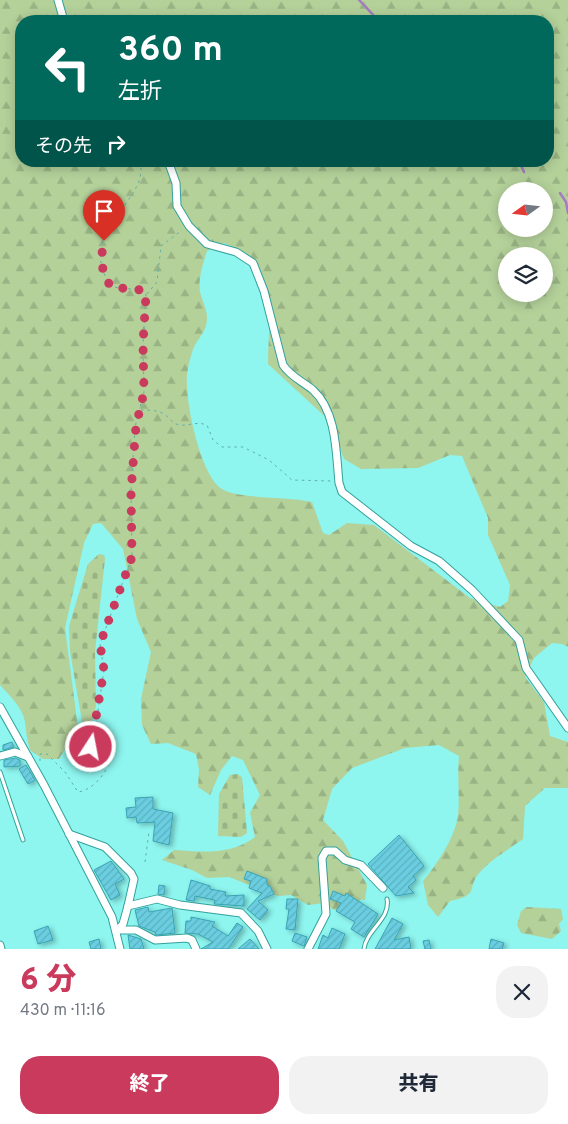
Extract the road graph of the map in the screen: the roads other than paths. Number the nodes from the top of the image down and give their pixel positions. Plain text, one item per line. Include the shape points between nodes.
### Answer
1 (58, 0) edge
2 (62, 15) edge
3 (170, 167) edge
4 (0, 707) edge
5 (568, 728) edge
6 (0, 756) edge
7 (28, 757) junction
8 (0, 772) edge
9 (69, 834) junction
10 (23, 840) dead end
11 (383, 888) dead end
12 (387, 899) dead end
13 (128, 906) junction
14 (118, 931) junction
15 (0, 945) edge
16 (1, 949) edge
17 (120, 949) edge
18 (196, 949) edge
19 (267, 949) edge
20 (308, 949) edge
21 (364, 949) edge

1 - 2 street
3 - 5 street via 176,183 177,206 189,226 207,244 236,252 253,262 284,365 290,374 313,391 330,416 342,492 411,546 439,561 472,590 519,640 526,668
4 - 7 street
6 - 7 street via 15,752
7 - 9 street
8 - 10 lane
9 - 13 street via 105,847 131,872 134,879
9 - 14 street
11 - 20 street via 360,865 349,863 335,851 326,851 322,858 326,914
12 - 21 lane via 388,909
13 - 14 street
13 - 19 street via 157,899 180,906 241,913 258,931
14 - 17 street
14 - 18 street via 133,929 155,940 187,938 192,940
15 - 16 street

